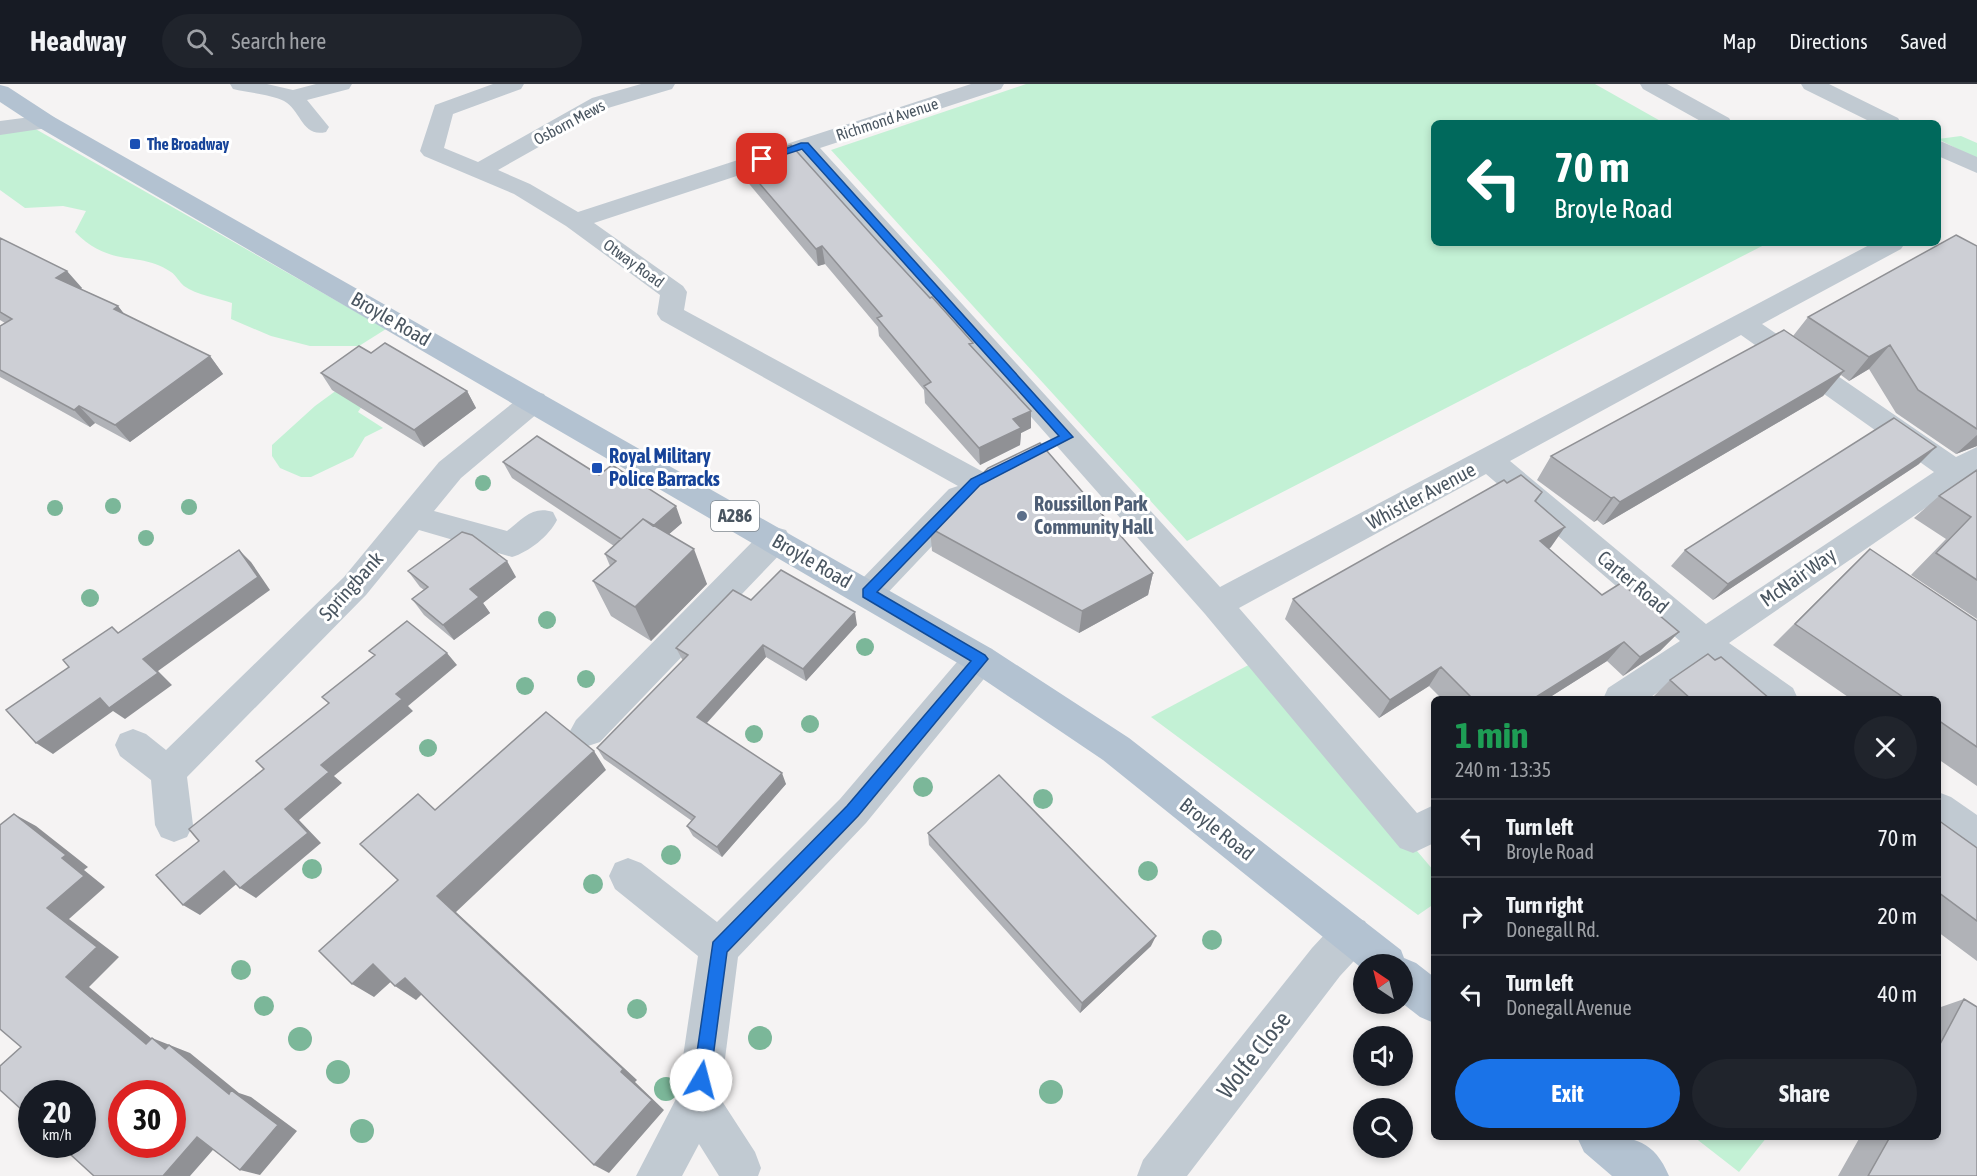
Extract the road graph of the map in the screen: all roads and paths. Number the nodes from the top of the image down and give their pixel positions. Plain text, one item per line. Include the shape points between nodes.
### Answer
1 (241, 84) edge
2 (341, 84) edge
3 (513, 84) edge
4 (664, 84) edge
5 (993, 84) edge
6 (1651, 84) edge
7 (1812, 84) edge
8 (955, 89) edge
9 (0, 92) edge
10 (293, 97) junction
11 (1716, 120) edge
12 (1884, 120) edge
13 (46, 122) junction
14 (318, 127) dead end
15 (0, 128) edge
16 (804, 146) junction
17 (1941, 148) edge
18 (1977, 166) edge
19 (479, 171) junction
20 (575, 221) junction
21 (1887, 246) edge
22 (1744, 324) junction
23 (534, 401) junction
24 (1067, 437) junction
25 (1036, 452) edge
26 (1489, 460) junction
27 (1970, 472) edge
28 (412, 516) junction
29 (542, 520) dead end
30 (775, 539) junction
31 (1841, 547) junction
32 (1870, 567) edge
33 (868, 593) junction
34 (1216, 605) junction
35 (1705, 643) junction
36 (981, 659) junction
37 (1625, 696) edge
38 (1777, 696) edge
39 (588, 731) dead end
40 (133, 746) dead end
41 (168, 772) junction
42 (1941, 811) edge
43 (174, 825) dead end
44 (1424, 829) edge
45 (1977, 836) edge
46 (628, 876) dead end
47 (1351, 935) junction
48 (719, 948) junction
49 (1375, 954) edge
50 (1413, 986) edge
51 (1431, 1001) edge
52 (698, 1102) junction
53 (1603, 1140) edge
54 (739, 1167) dead end
55 (658, 1176) edge
56 (1159, 1176) edge
57 (1647, 1176) edge

1 - 10 street
2 - 10 street
3 - 19 street, Otway Road via 443,110 432,151
4 - 19 street, Osborn Mews via 600,103
5 - 8 street, Richmond Avenue
6 - 11 street
7 - 12 street
8 - 16 street, Richmond Avenue
9 - 13 main road, A286
10 - 14 street
13 - 15 street
13 - 23 main road, Broyle Road / A286
16 - 20 street, Richmond Avenue
16 - 24 street
17 - 18 street
19 - 20 street, Otway Road via 522,189
20 - 33 street, Otway Road via 674,292 670,314 986,477
21 - 22 street, Whistler Avenue
22 - 26 street, Whistler Avenue
22 - 27 street
23 - 28 street, Springbank via 450,470
23 - 30 main road, Broyle Road / A286
24 - 25 street
24 - 34 street
26 - 34 street, Whistler Avenue
26 - 35 street, Carter Road
27 - 31 street, McNair Way
28 - 29 street via 512,545
28 - 41 street, Springbank via 355,586
30 - 33 main road, Broyle Road / A286
30 - 39 street
31 - 32 street
31 - 35 street, McNair Way
33 - 36 main road, Broyle Road / A286
34 - 44 street
35 - 37 street, McNair Way
35 - 38 street, Carter Road
36 - 47 main road, Broyle Road / A286 via 1116,749
36 - 48 street via 853,811
40 - 41 street
41 - 43 street
42 - 45 street
46 - 48 street
47 - 49 main road, Broyle Road / A286
47 - 56 street, Wolfe Close
48 - 52 street
50 - 51 main road
52 - 54 street
52 - 55 street
53 - 57 main road

